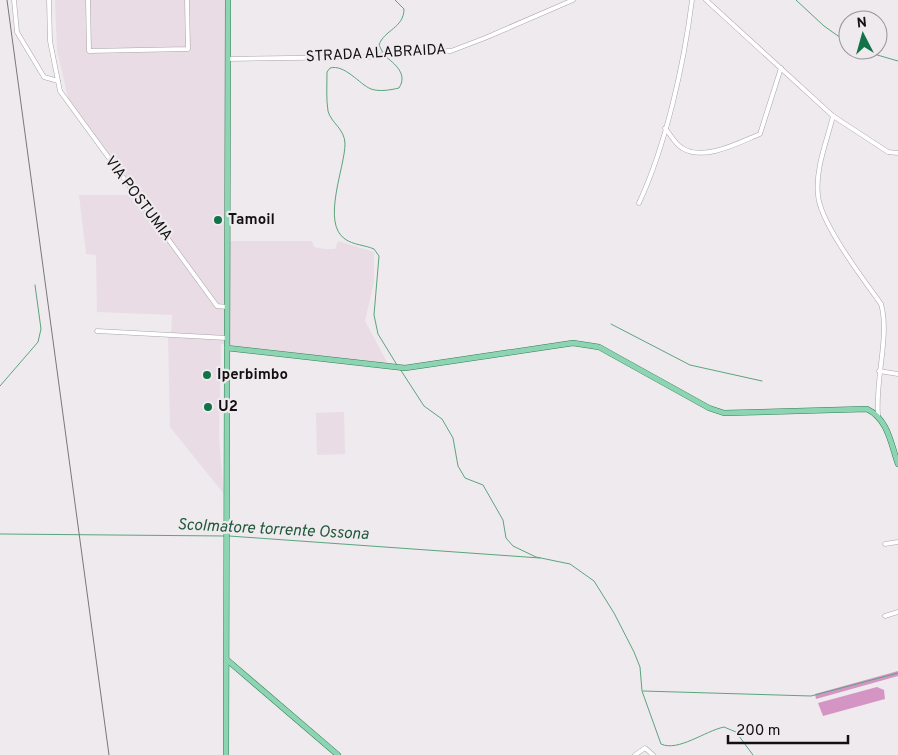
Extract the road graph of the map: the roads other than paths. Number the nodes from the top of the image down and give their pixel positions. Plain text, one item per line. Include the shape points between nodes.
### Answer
1 (14, 0) edge
2 (50, 0) edge
3 (88, 0) edge
4 (187, 0) edge
5 (228, 0) edge
6 (574, 0) edge
7 (692, 0) edge
8 (706, 0) edge
9 (228, 59) junction
10 (781, 68) junction
11 (58, 81) junction
12 (833, 116) junction
13 (665, 128) junction
14 (898, 153) edge
15 (639, 203) dead end
16 (227, 307) junction
17 (96, 331) dead end
18 (227, 338) junction
19 (227, 348) junction
20 (878, 371) junction
21 (898, 374) edge
22 (878, 416) junction
23 (898, 464) edge
24 (898, 542) edge
25 (885, 544) dead end
26 (898, 612) edge
27 (885, 616) dead end
28 (226, 659) junction
29 (226, 755) edge
30 (338, 755) edge
31 (635, 755) edge
32 (653, 755) edge

1 - 11 street via 17,32 44,76
2 - 11 street, VIA POSTUMIA via 50,41
3 - 4 street via 89,51 188,49
5 - 9 main road
6 - 9 street, STRADA ALABRAIDA via 451,51 407,49 380,56
7 - 13 street
8 - 10 street
9 - 16 main road
10 - 12 street
10 - 13 street via 760,134 720,151 693,151 681,147
11 - 16 street, VIA POSTUMIA via 70,107 217,306
12 - 14 street via 888,152
12 - 20 street via 823,153 818,196 827,221 881,304 885,316
13 - 15 street via 652,176
16 - 18 main road
17 - 18 street
18 - 19 main road
19 - 22 main road via 405,368 586,344 724,413 859,407
19 - 28 main road
20 - 21 street
20 - 22 street
22 - 23 main road
24 - 25 street
26 - 27 street
28 - 29 main road
28 - 30 main road
31 - 32 street via 644,748

